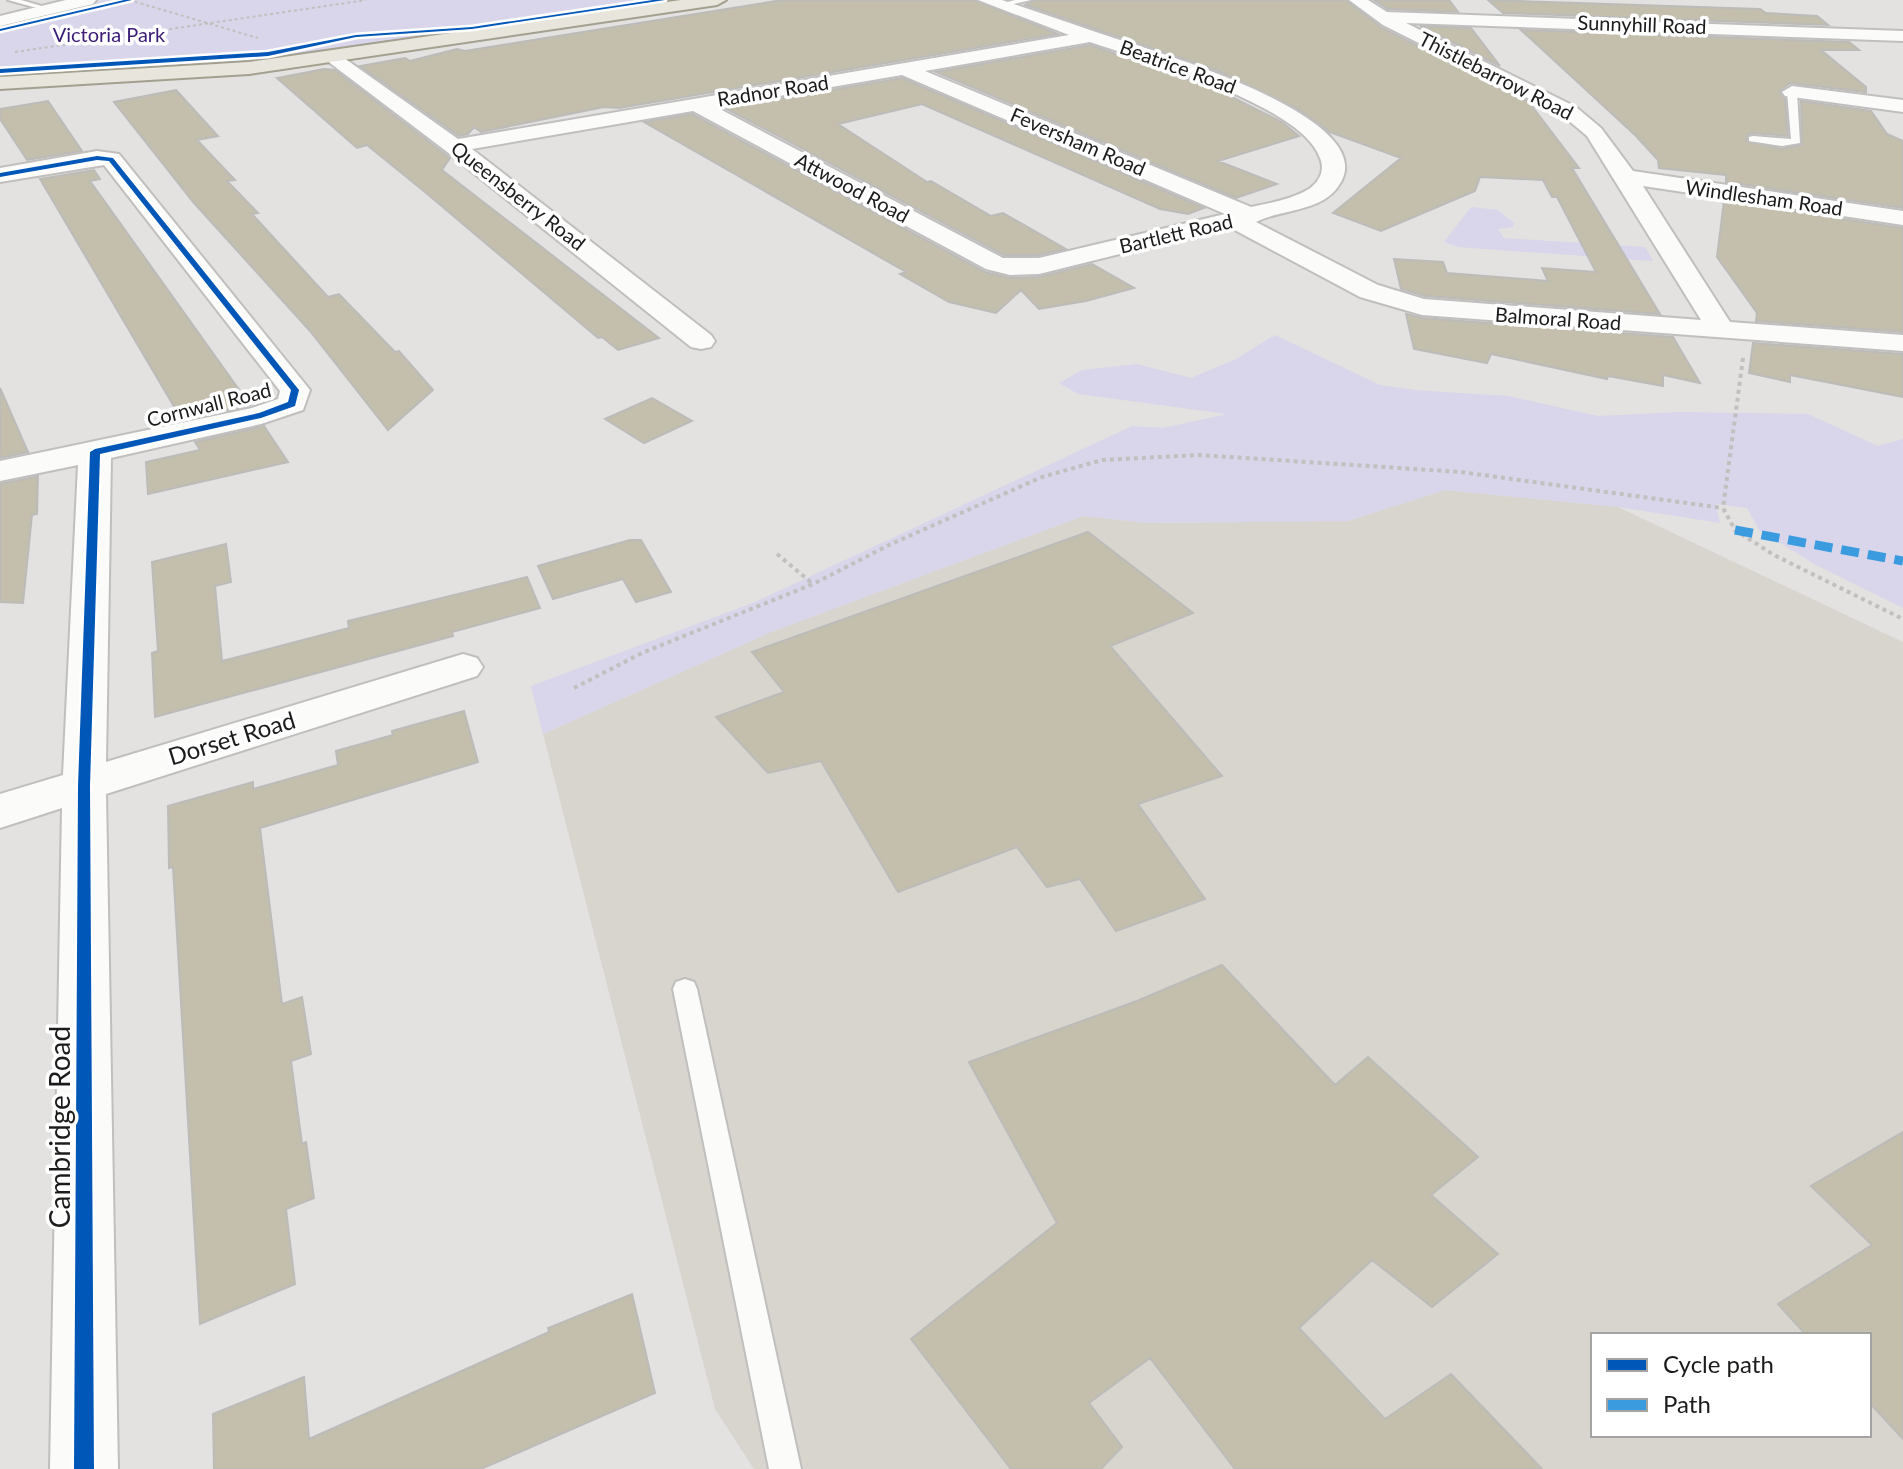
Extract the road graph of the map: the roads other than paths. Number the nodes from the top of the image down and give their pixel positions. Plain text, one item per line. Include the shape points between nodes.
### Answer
1 (12, 0) edge
2 (87, 0) edge
3 (717, 0) edge
4 (1027, 0) edge
5 (1357, 0) edge
6 (993, 3) edge
7 (48, 9) junction
8 (1382, 17) junction
9 (0, 21) edge
10 (1863, 34) junction
11 (1092, 36) junction
12 (1903, 36) edge
13 (1893, 56) dead end
14 (331, 57) junction
15 (905, 69) junction
16 (0, 83) edge
17 (1792, 92) joint
18 (695, 104) junction
19 (1903, 106) edge
20 (1753, 139) dead end
21 (454, 146) junction
22 (0, 175) edge
23 (1626, 177) junction
24 (1334, 178) joint
25 (1242, 218) junction
26 (1903, 218) edge
27 (1010, 267) joint
28 (1734, 332) junction
29 (701, 341) dead end
30 (1903, 343) edge
31 (95, 452) junction
32 (0, 471) edge
33 (463, 667) dead end
34 (84, 786) junction
35 (0, 811) edge
36 (685, 989) dead end
37 (84, 1469) edge
38 (785, 1469) edge

1 - 7 lane
2 - 7 street
3 - 14 main road
4 - 6 lane
5 - 8 street, Thistlebarrow Road
6 - 11 street, Beatrice Road
7 - 9 street
8 - 10 street, Sunnyhill Road
8 - 23 street, Thistlebarrow Road via 1569,111 1594,132
10 - 12 street, Sunnyhill Road
10 - 13 street
11 - 15 street, Radnor Road
11 - 24 street, Beatrice Road via 1225,83 1285,112 1322,141 1335,161
14 - 16 main road via 204,72
14 - 21 street, Queensberry Road
15 - 18 street, Radnor Road
15 - 25 street, Feversham Road
17 - 19 street
17 - 20 lane via 1796,141
18 - 21 street, Radnor Road
18 - 27 street, Attwood Road via 995,264
21 - 29 street, Queensberry Road
22 - 31 street, Cornwall Road via 111,159 295,390 292,404 261,415
23 - 26 street, Windlesham Road
23 - 28 street, Thistlebarrow Road
24 - 25 street, Bartlett Road via 1305,201
25 - 27 street, Bartlett Road via 1039,266
25 - 28 street, Balmoral Road via 1369,291 1422,307
28 - 30 street, Balmoral Road
31 - 32 street
31 - 34 street
33 - 34 street, Dorset Road
34 - 35 street, Dorset Road
34 - 37 street, Cambridge Road
36 - 38 lane

